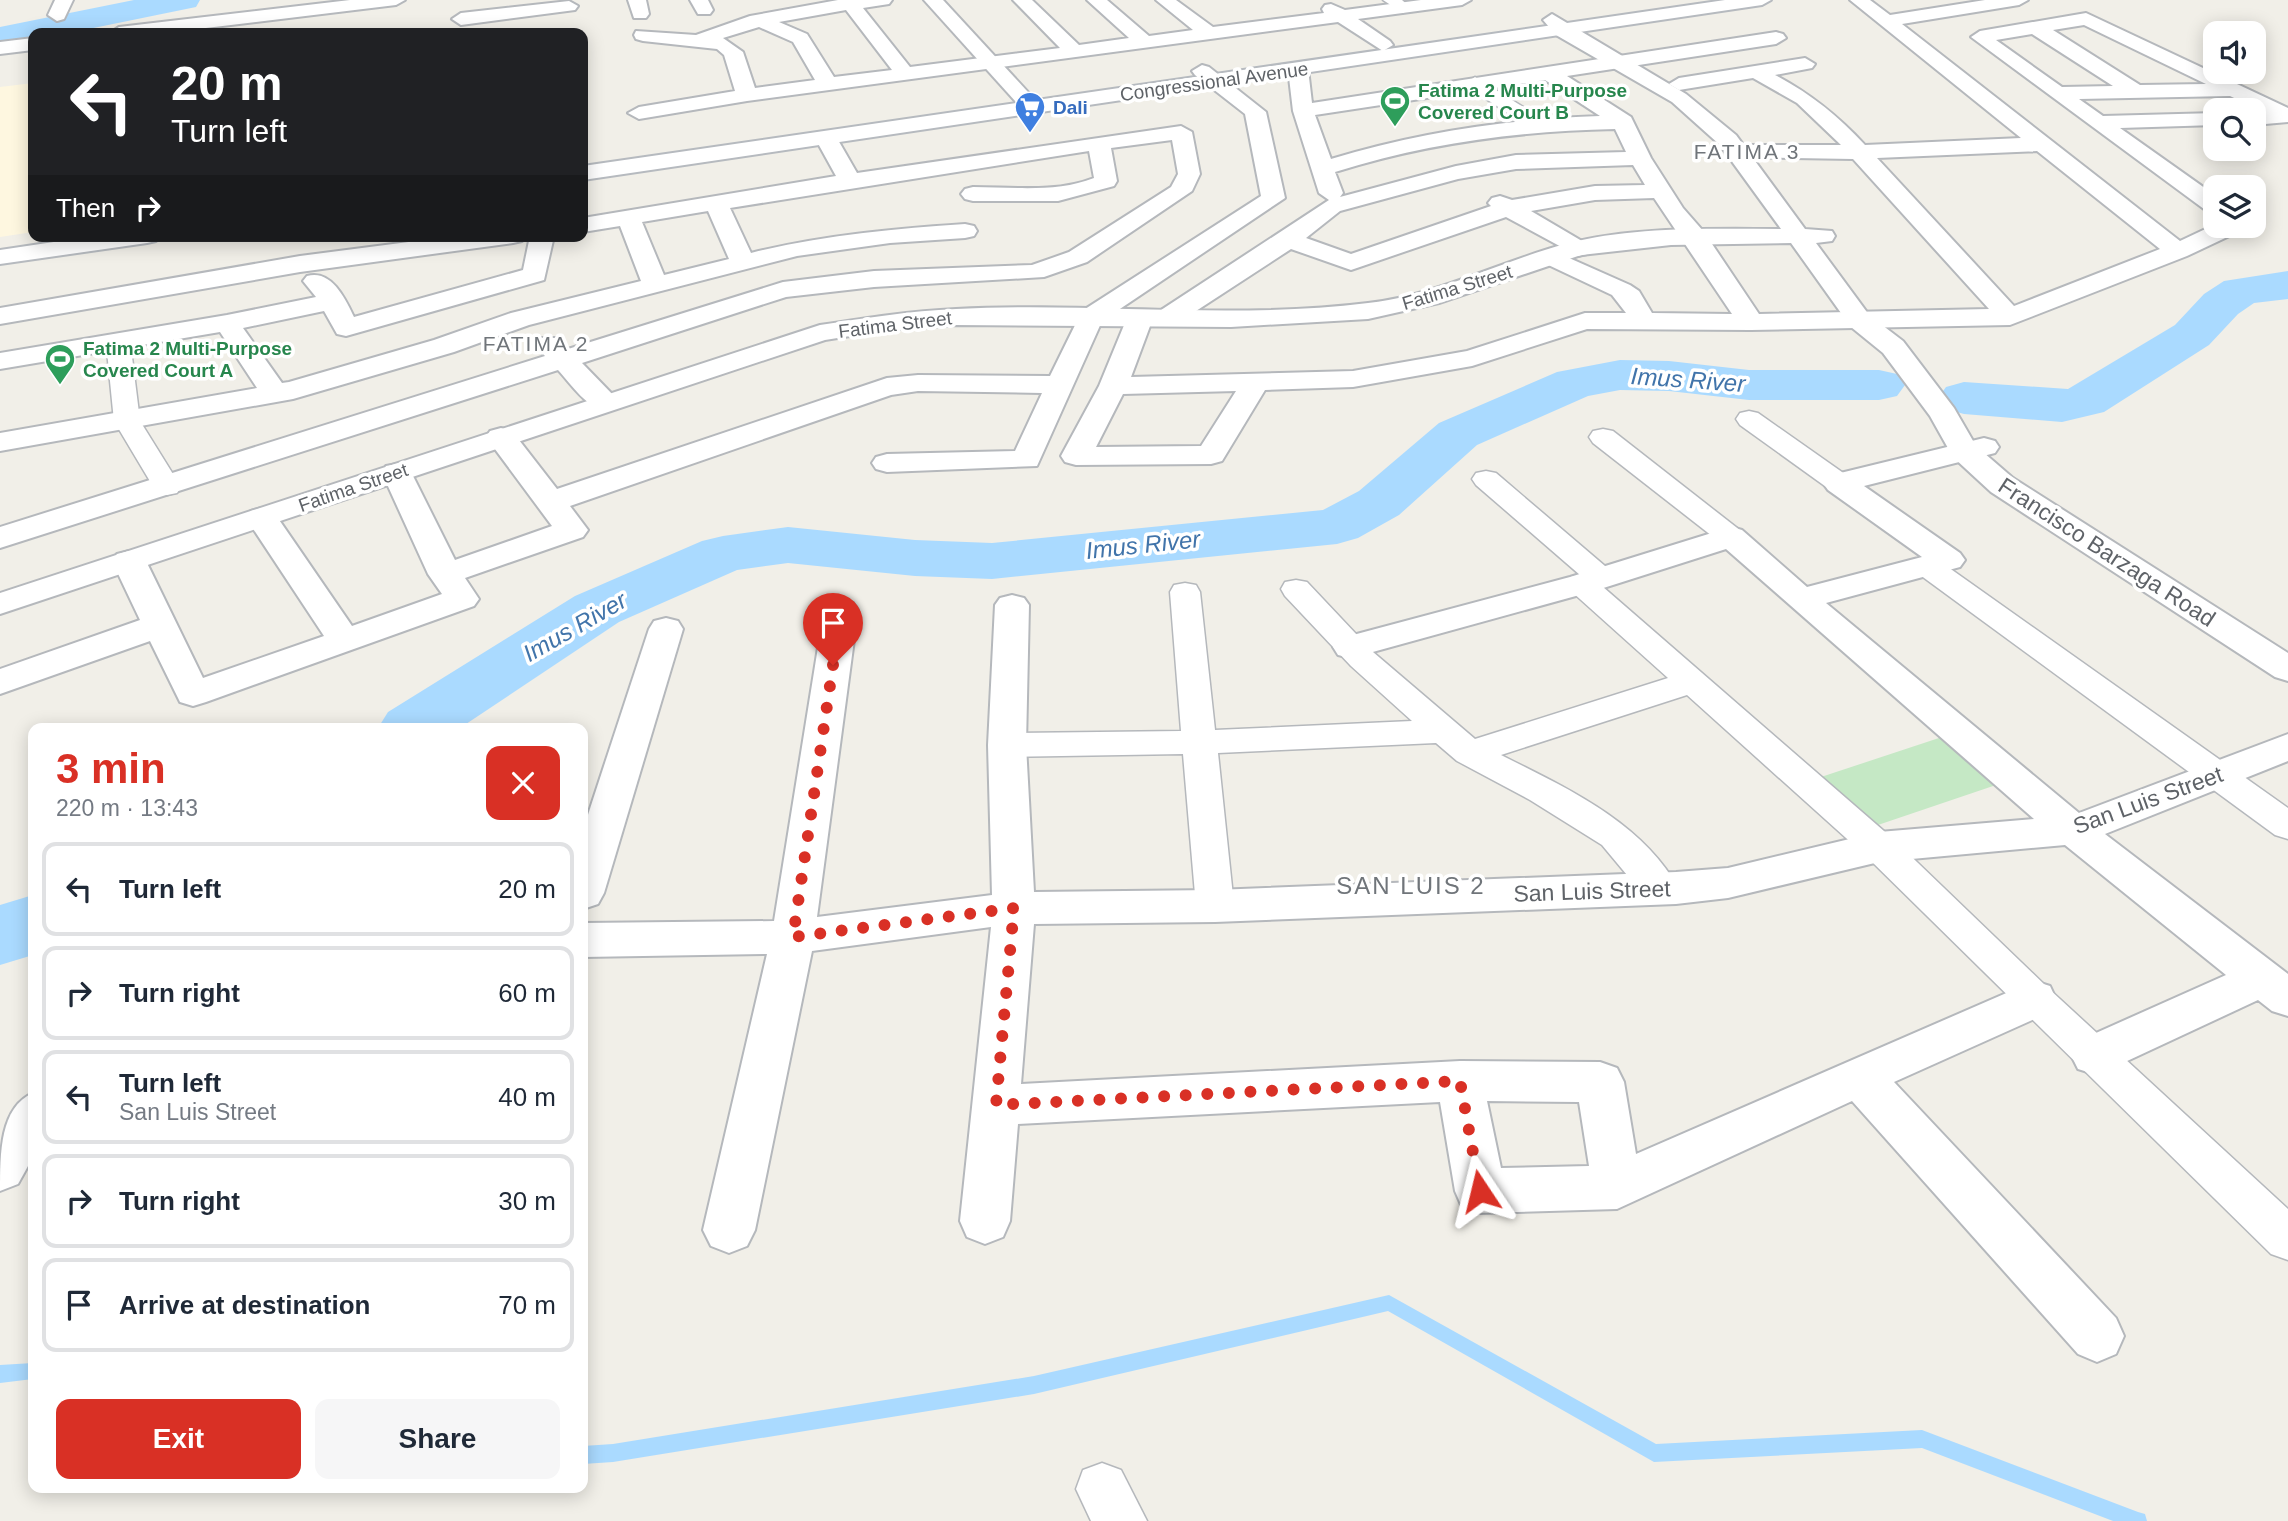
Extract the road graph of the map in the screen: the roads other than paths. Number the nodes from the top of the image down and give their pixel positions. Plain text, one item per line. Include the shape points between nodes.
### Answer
1 (390, 0) edge
2 (455, 0) edge
3 (883, 0) edge
4 (933, 0) edge
5 (1022, 0) edge
6 (1096, 0) edge
7 (1165, 0) edge
8 (1318, 0) edge
9 (1462, 0) edge
10 (1687, 0) edge
11 (1762, 0) edge
12 (1859, 0) edge
13 (2018, 0) edge
14 (849, 2) edge
15 (1397, 4) edge
16 (1740, 4) junction
17 (296, 6) edge
18 (569, 6) dead end
19 (1249, 6) dead end
20 (778, 7) edge
21 (1342, 16) junction
22 (757, 20) junction
23 (1887, 21) junction
24 (1276, 24) junction
25 (463, 26) edge
26 (1565, 26) junction
27 (151, 28) edge
28 (2038, 29) junction
29 (1210, 34) junction
30 (643, 35) dead end
31 (1980, 37) junction
32 (1776, 38) junction
33 (701, 40) junction
34 (1145, 42) junction
35 (28, 45) edge
36 (1383, 45) junction
37 (1918, 46) junction
38 (0, 48) edge
39 (1075, 52) junction
40 (1628, 62) junction
41 (992, 63) junction
42 (1298, 69) junction
43 (1547, 72) junction
44 (1756, 72) junction
45 (906, 75) junction
46 (1210, 76) junction
47 (1475, 83) junction
48 (828, 84) junction
49 (1679, 84) junction
50 (2236, 89) junction
51 (2136, 92) junction
52 (2060, 93) junction
53 (747, 95) junction
54 (1410, 95) junction
55 (2253, 98) edge
56 (1027, 103) junction
57 (2266, 105) edge
58 (1303, 111) junction
59 (639, 113) dead end
60 (2266, 118) edge
61 (2203, 119) edge
62 (1623, 122) junction
63 (2101, 122) junction
64 (1537, 124) junction
65 (1464, 134) junction
66 (826, 138) junction
67 (1411, 143) junction
68 (2042, 144) junction
69 (1100, 145) junction
70 (1749, 152) junction
71 (1859, 152) junction
72 (1640, 158) junction
73 (588, 160) edge
74 (970, 161) junction
75 (1325, 168) junction
76 (588, 172) edge
77 (1456, 173) junction
78 (850, 180) junction
79 (801, 188) junction
80 (1663, 191) junction
81 (1073, 192) junction
82 (973, 194) junction
83 (2203, 197) edge
84 (716, 202) junction
85 (1332, 206) junction
86 (1509, 208) junction
87 (628, 217) junction
88 (1162, 223) junction
89 (588, 224) edge
90 (823, 225) junction
91 (965, 231) junction
92 (1695, 237) junction
93 (1811, 237) junction
94 (2206, 238) edge
95 (1214, 239) junction
96 (1287, 240) junction
97 (28, 242) edge
98 (105, 242) edge
99 (467, 242) edge
100 (541, 242) edge
101 (0, 246) edge
102 (2178, 251) junction
103 (1565, 253) junction
104 (0, 257) edge
105 (743, 262) junction
106 (300, 264) junction
107 (969, 273) junction
108 (655, 284) junction
109 (490, 288) junction
110 (333, 301) junction
111 (0, 316) edge
112 (954, 316) junction
113 (1091, 317) junction
114 (2010, 317) junction
115 (1153, 318) junction
116 (520, 319) junction
117 (1643, 320) junction
118 (1872, 321) junction
119 (1751, 322) junction
120 (227, 323) junction
121 (118, 341) junction
122 (565, 359) junction
123 (0, 361) edge
124 (1256, 381) junction
125 (1060, 385) junction
126 (1113, 386) junction
127 (275, 394) junction
128 (606, 403) junction
129 (1749, 419) dead end
130 (127, 421) junction
131 (501, 437) junction
132 (1603, 437) dead end
133 (0, 442) edge
134 (1974, 449) junction
135 (887, 463) dead end
136 (397, 473) junction
137 (1486, 479) dead end
138 (1839, 483) junction
139 (167, 486) junction
140 (550, 502) junction
141 (262, 519) junction
142 (1731, 537) junction
143 (0, 538) edge
144 (129, 561) junction
145 (1927, 566) junction
146 (445, 573) junction
147 (1592, 581) junction
148 (1296, 589) dead end
149 (1185, 592) dead end
150 (1800, 598) junction
151 (0, 604) edge
152 (1012, 605) dead end
153 (841, 610) dead end
154 (159, 625) junction
155 (666, 629) dead end
156 (344, 640) junction
157 (2288, 645) edge
158 (1351, 647) junction
159 (2288, 668) edge
160 (0, 682) edge
161 (1691, 682) junction
162 (1199, 742) junction
163 (1457, 742) junction
164 (1007, 746) junction
165 (2288, 747) edge
166 (2217, 774) junction
167 (2288, 826) edge
168 (2074, 830) junction
169 (1879, 847) junction
170 (588, 877) edge
171 (1660, 889) junction
172 (1215, 906) junction
173 (1014, 908) junction
174 (793, 937) junction
175 (588, 940) edge
176 (2275, 988) edge
177 (2034, 999) junction
178 (2094, 1055) junction
179 (1858, 1076) junction
180 (1460, 1081) junction
181 (996, 1105) junction
182 (28, 1121) edge
183 (0, 1168) edge
184 (1617, 1187) junction
185 (985, 1221) dead end
186 (730, 1230) dead end
187 (2288, 1239) edge
188 (2097, 1336) dead end

1 - 17 street via 362,14
2 - 25 street
3 - 14 street
4 - 41 street
5 - 39 street
6 - 34 street
7 - 29 street
8 - 21 street
9 - 15 street
10 - 26 street, Congressional Avenue
11 - 16 street, Congressional Avenue
12 - 23 street
13 - 23 street
14 - 20 street
14 - 45 street
15 - 21 street
16 - 26 street, Congressional Avenue
16 - 32 street
17 - 27 street via 214,14
18 - 25 street
19 - 24 street
20 - 22 street
21 - 24 street
21 - 36 street
22 - 33 street
22 - 48 street via 800,38
23 - 37 street
24 - 29 street
26 - 36 street, Congressional Avenue
26 - 40 street, Francisco Barzaga Road
26 - 42 street, Congressional Avenue
28 - 31 street
28 - 50 street via 2086,19
28 - 51 street
29 - 34 street
30 - 33 street
31 - 37 street
31 - 52 street
32 - 40 street
32 - 44 street via 1805,64
33 - 53 street via 722,44 733,52
34 - 39 street
35 - 38 street
36 - 46 street, Congressional Avenue
37 - 68 street
39 - 41 street
40 - 43 street
40 - 49 street, Francisco Barzaga Road
40 - 70 street, Francisco Barzaga Road
41 - 45 street
41 - 56 street
42 - 46 street, Congressional Avenue
42 - 58 street
43 - 47 street
43 - 62 street
44 - 49 street
44 - 71 street via 1819,111
45 - 48 street
46 - 56 street, Congressional Avenue
46 - 95 street via 1255,112 1273,198
47 - 54 street
47 - 64 street
48 - 53 street
49 - 70 street, Francisco Barzaga Road via 1735,124
50 - 51 street
50 - 55 street
51 - 52 street
52 - 63 street
53 - 59 street
54 - 58 street
54 - 65 street
56 - 66 street, Congressional Avenue
56 - 73 street, Congressional Avenue
57 - 60 street via 2288,116
58 - 75 street
61 - 63 street
62 - 64 street
62 - 72 street
63 - 83 street
64 - 65 street
65 - 67 street
66 - 76 street, Congressional Avenue
66 - 78 street
67 - 75 street
67 - 77 street
68 - 71 street
68 - 102 street
69 - 74 street
69 - 81 street via 1106,181
69 - 88 street via 1181,132 1189,174
70 - 71 street
70 - 93 street, Francisco Barzaga Road
71 - 114 street
72 - 77 street via 1516,162
72 - 80 street
74 - 78 street
74 - 82 street
75 - 85 street
77 - 85 street
77 - 86 street
78 - 79 street
79 - 84 street
79 - 90 street
80 - 86 street via 1595,193
80 - 92 street
81 - 82 street
81 - 88 street
82 - 91 street
84 - 87 street
84 - 105 street
85 - 96 street
86 - 96 street via 1351,262
86 - 103 street
87 - 89 street
87 - 108 street
88 - 95 street
88 - 107 street via 1035,272
90 - 91 street via 890,236
90 - 105 street
91 - 107 street
92 - 93 street, Fatima Street
92 - 103 street, Fatima Street
92 - 119 street
93 - 118 street, Francisco Barzaga Road
94 - 102 street
95 - 113 street
96 - 115 street
97 - 101 street
98 - 104 street
99 - 106 street
100 - 109 street via 535,275
102 - 114 street
103 - 115 street, Fatima Street via 1418,303 1368,312
103 - 117 street via 1630,297
105 - 108 street
106 - 110 street
106 - 111 street
107 - 112 street
107 - 122 street via 783,290
108 - 116 street
109 - 110 street via 346,328
109 - 116 street
110 - 120 street
112 - 113 street, Fatima Street
112 - 128 street, Fatima Street via 870,322 820,333
113 - 115 street, Fatima Street
113 - 125 street
114 - 118 street
115 - 126 street
116 - 122 street
116 - 127 street via 444,346
117 - 119 street
117 - 124 street via 1585,321 1472,358 1413,371 1353,379
118 - 119 street
118 - 134 street, Francisco Barzaga Road
120 - 121 street
120 - 127 street
121 - 123 street
121 - 130 street
122 - 128 street
122 - 139 street
124 - 126 street
124 - 126 street via 1211,455 1076,456
125 - 135 street via 1026,460
125 - 140 street via 918,383 887,387
127 - 130 street
128 - 131 street, Fatima Street
129 - 138 street
130 - 133 street
130 - 139 street
131 - 136 street, Fatima Street
131 - 140 street
132 - 142 street
134 - 138 street
134 - 157 street, Francisco Barzaga Road
134 - 159 street, Francisco Barzaga Road via 2002,485
136 - 141 street, Fatima Street
136 - 146 street
137 - 147 street
138 - 145 street via 1948,560
139 - 143 street
140 - 146 street via 572,530
141 - 144 street, Fatima Street
141 - 156 street
142 - 147 street
142 - 150 street
144 - 151 street, Fatima Street
144 - 154 street
145 - 150 street
145 - 166 street
146 - 156 street via 462,599
147 - 158 street
147 - 161 street
148 - 158 street
149 - 162 street
150 - 168 street
152 - 164 street
153 - 174 street
154 - 156 street via 193,694
154 - 160 street
155 - 170 street
158 - 163 street
161 - 163 street
161 - 169 street
162 - 163 street
162 - 164 street
162 - 172 street
163 - 171 street via 1615,836
164 - 173 street
165 - 166 street, San Luis Street
166 - 167 street
166 - 168 street, San Luis Street
168 - 169 street, San Luis Street
168 - 176 street
169 - 171 street, San Luis Street via 1728,883
169 - 177 street
171 - 172 street, San Luis Street
172 - 173 street, San Luis Street
173 - 174 street, San Luis Street
173 - 181 street
174 - 175 street, San Luis Street
174 - 186 street
176 - 178 street
177 - 178 street
177 - 179 street
178 - 187 street
179 - 184 street
179 - 188 street
180 - 181 street
180 - 184 street via 1600,1082
180 - 184 street via 1480,1191
181 - 185 street
182 - 183 street

